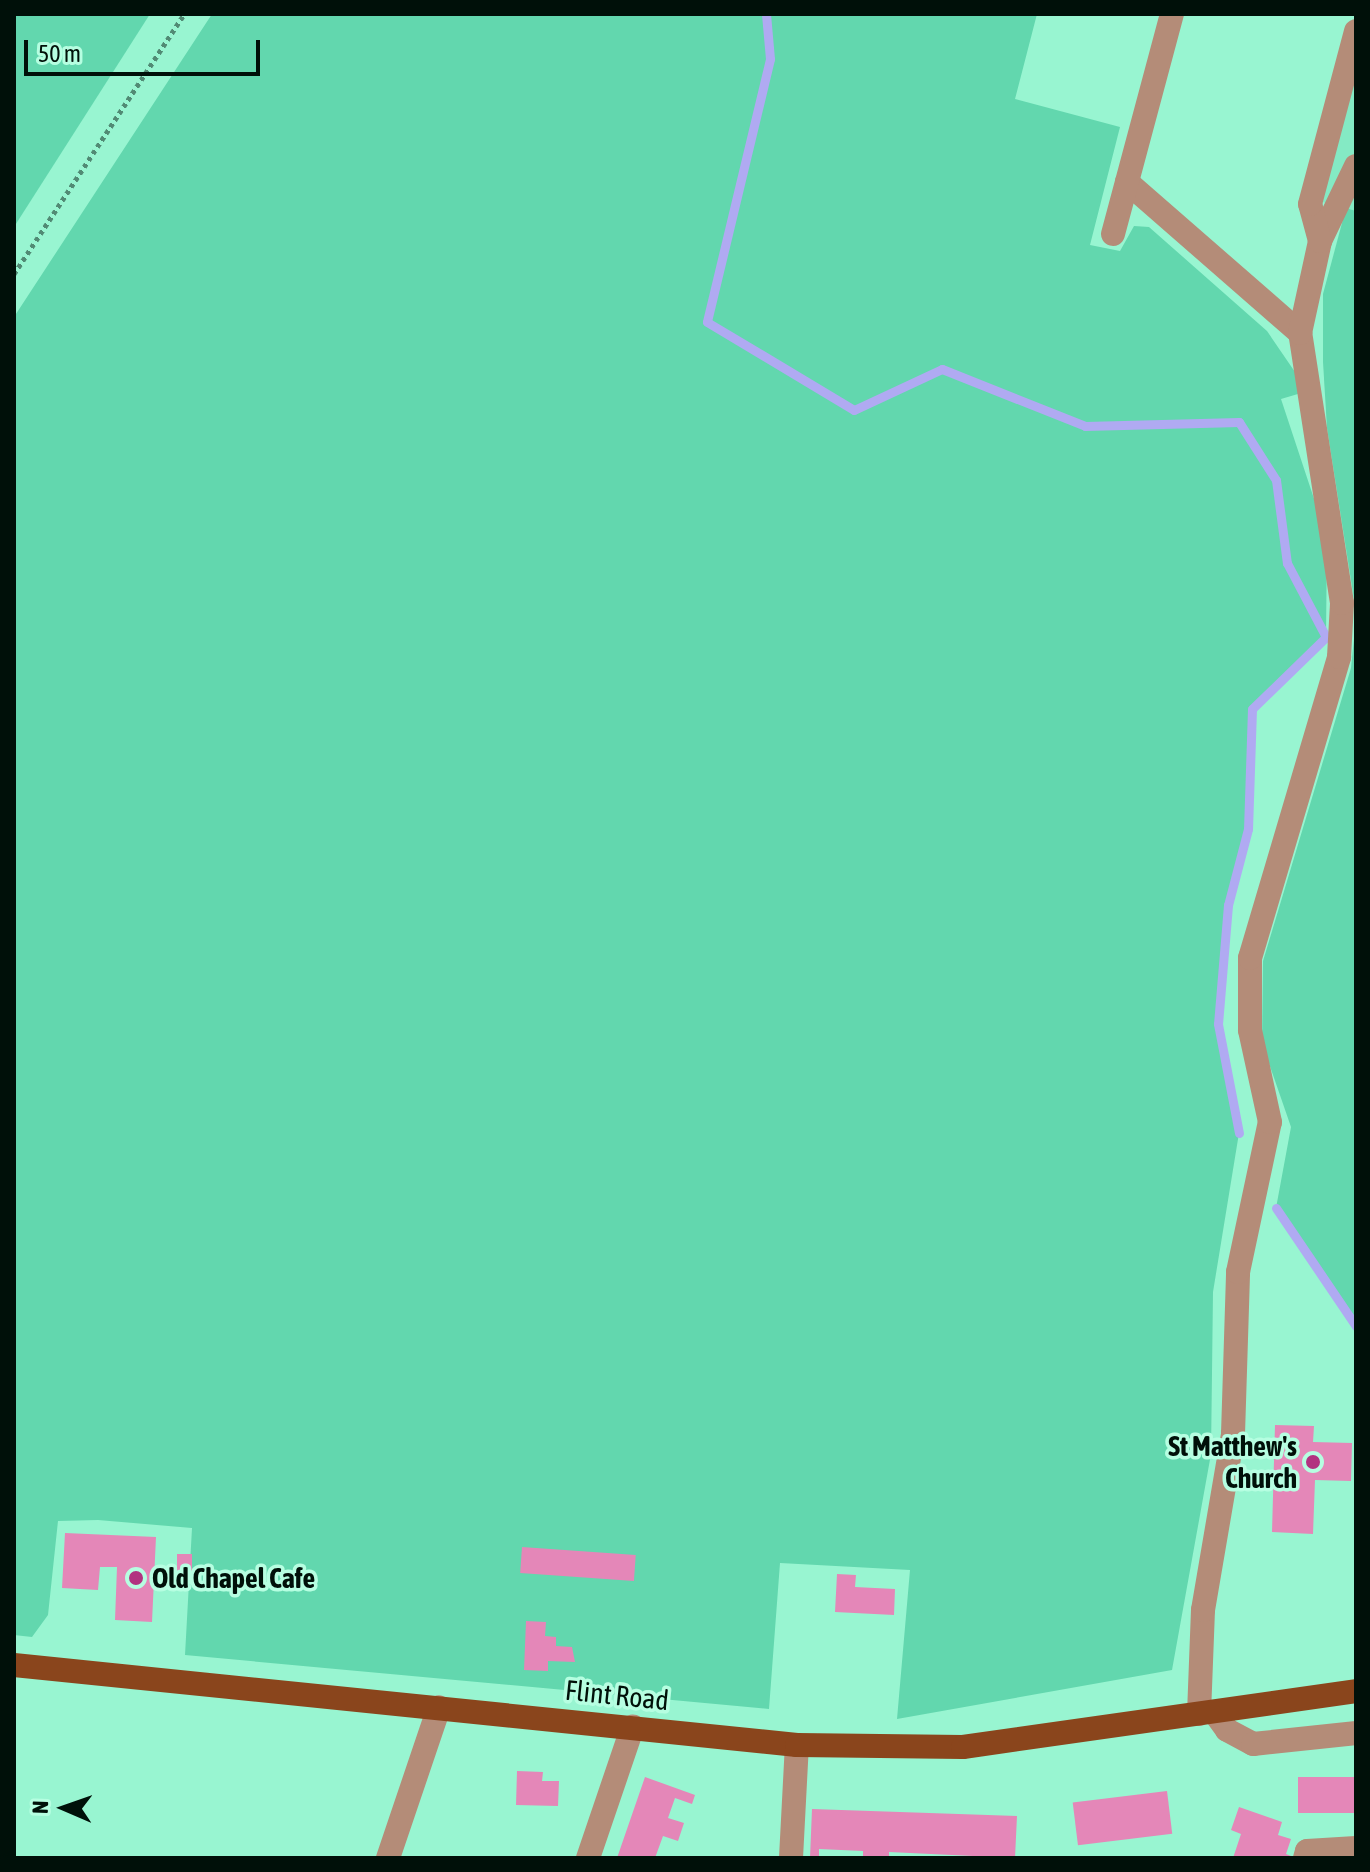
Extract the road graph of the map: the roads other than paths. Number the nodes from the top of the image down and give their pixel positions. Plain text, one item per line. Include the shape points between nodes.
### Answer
1 (1172, 14) edge
2 (1356, 31) edge
3 (1356, 166) edge
4 (1127, 182) junction
5 (1113, 234) dead end
6 (1320, 241) junction
7 (1300, 333) junction
8 (14, 1665) edge
9 (1356, 1691) edge
10 (439, 1707) junction
11 (1206, 1713) junction
12 (633, 1726) junction
13 (1356, 1733) edge
14 (797, 1745) junction
15 (1356, 1848) edge
16 (388, 1858) edge
17 (588, 1858) edge
18 (791, 1858) edge
19 (1305, 1858) edge

1 - 4 street
2 - 6 street via 1310,204
3 - 6 street
4 - 5 street
4 - 7 street
6 - 7 street
7 - 11 street via 1342,603 1339,657 1250,958 1250,1030 1270,1122 1238,1272 1233,1434 1203,1610
8 - 10 main road, Flint Road
9 - 11 main road, Flint Road
10 - 12 main road, Flint Road
10 - 16 street
11 - 13 street via 1253,1744
11 - 14 main road, Flint Road via 963,1747
12 - 14 main road, Flint Road
12 - 17 street
14 - 18 street
15 - 19 street via 1307,1851

